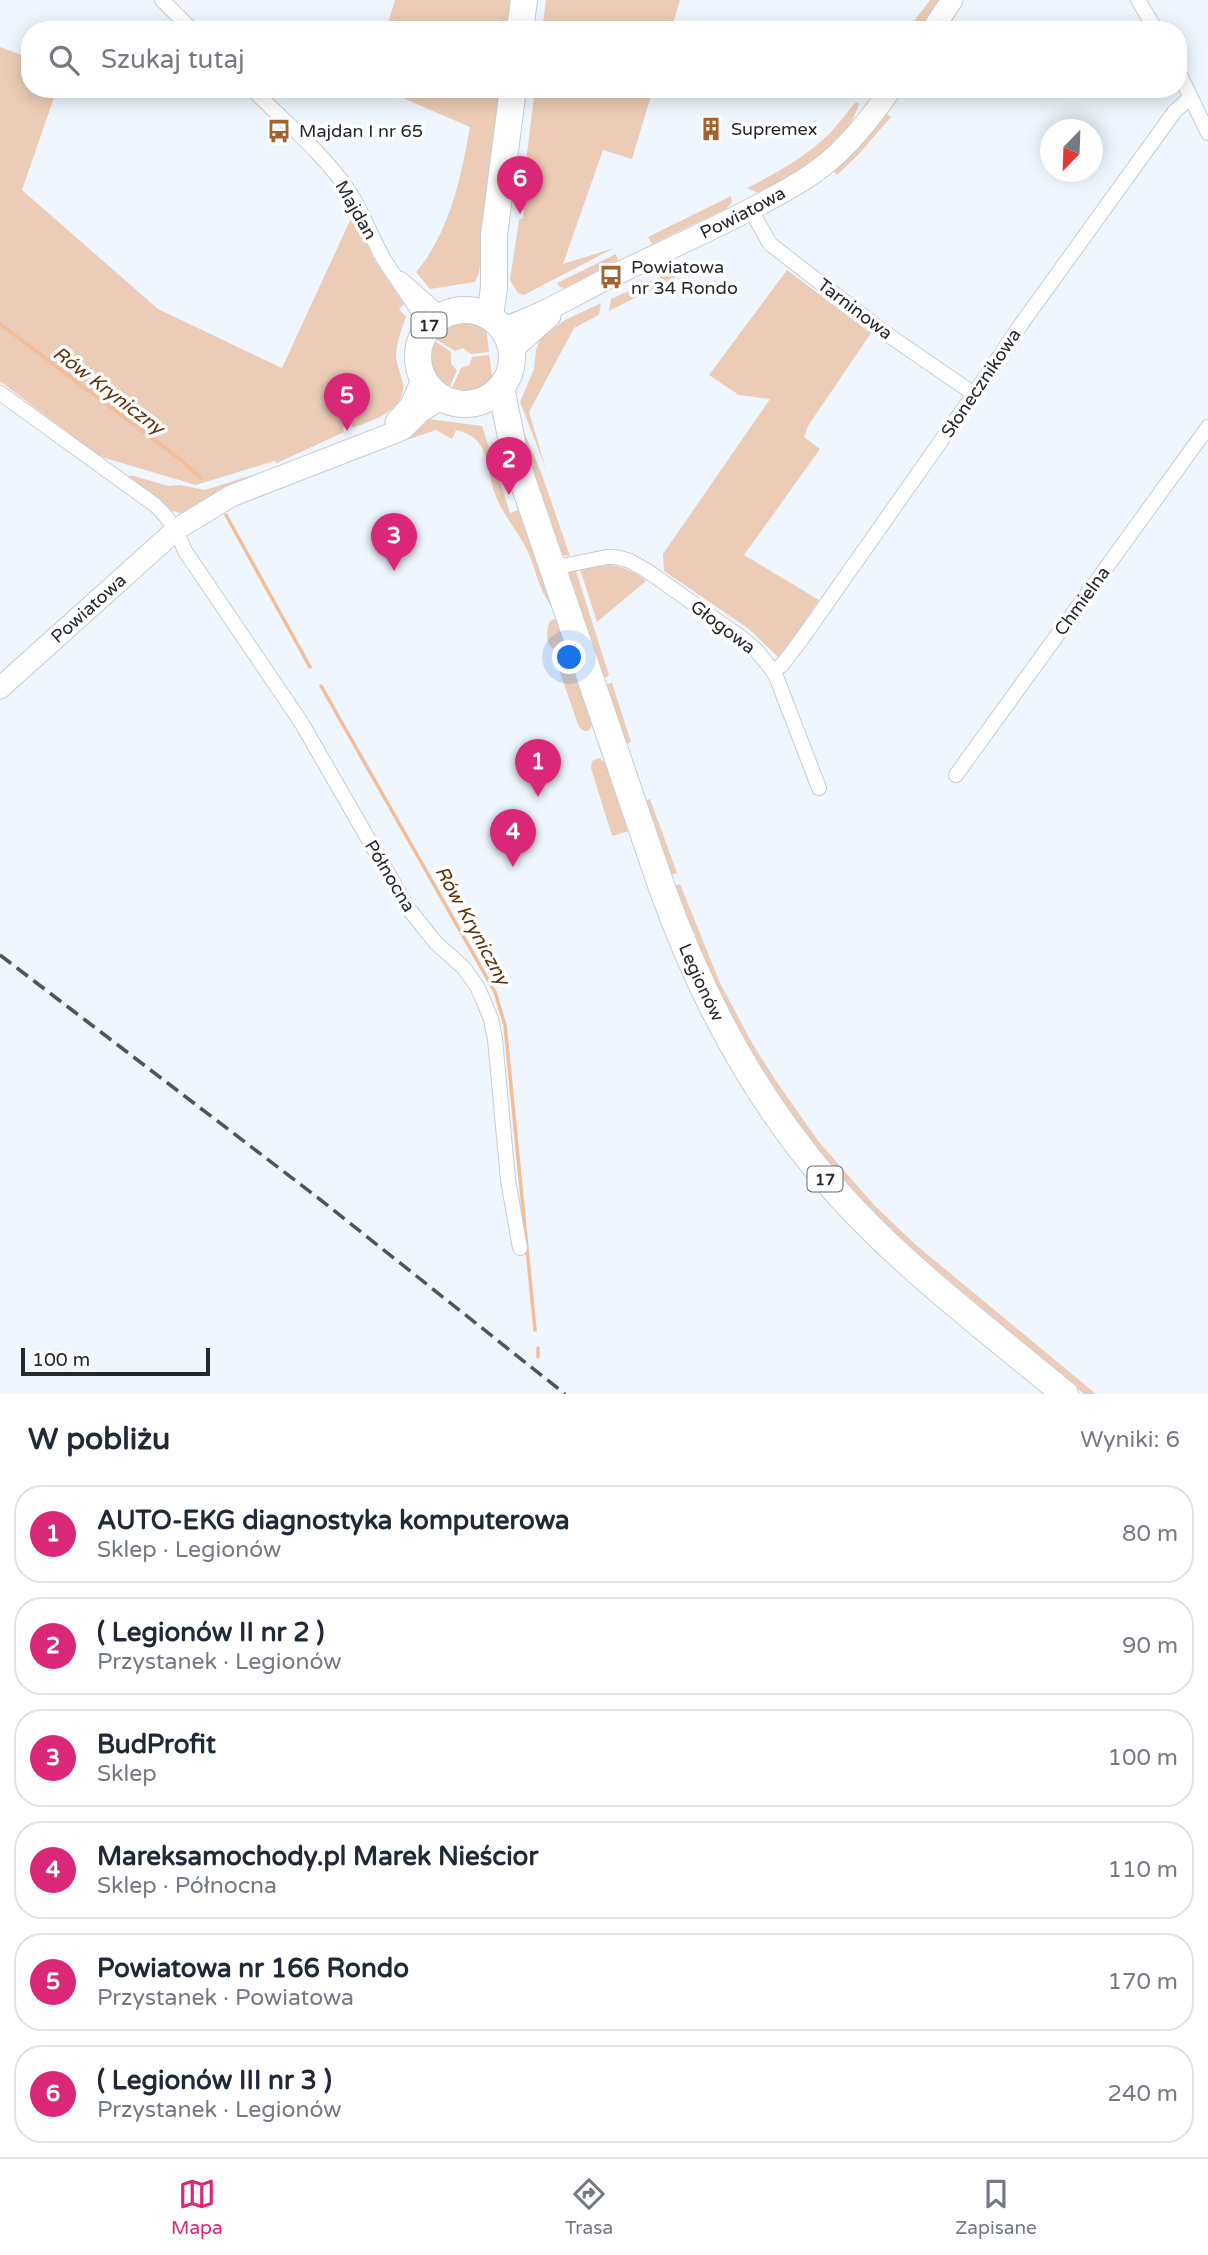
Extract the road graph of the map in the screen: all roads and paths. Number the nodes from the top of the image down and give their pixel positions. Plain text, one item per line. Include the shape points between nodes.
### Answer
1 (162, 0) edge
2 (524, 0) edge
3 (952, 0) edge
4 (1138, 0) edge
5 (183, 21) edge
6 (521, 21) edge
7 (938, 21) edge
8 (1151, 21) edge
9 (1187, 91) edge
10 (261, 98) edge
11 (512, 98) edge
12 (884, 98) edge
13 (1190, 98) junction
14 (1208, 133) edge
15 (751, 210) junction
16 (395, 275) junction
17 (434, 322) junction
18 (495, 326) junction
19 (423, 378) junction
20 (501, 388) junction
21 (0, 393) edge
22 (974, 394) junction
23 (442, 398) junction
24 (476, 403) junction
25 (1208, 427) edge
26 (380, 437) junction
27 (516, 461) junction
28 (177, 529) junction
29 (552, 568) junction
30 (773, 671) junction
31 (0, 688) edge
32 (956, 775) dead end
33 (819, 788) dead end
34 (520, 1248) dead end
35 (1065, 1394) edge

1 - 5 street
2 - 6 highway
3 - 7 main road
4 - 8 street
9 - 13 street
10 - 16 street, Majdan via 340,179
11 - 18 highway, 17 via 494,235
12 - 15 main road, Powiatowa via 836,155
13 - 14 street
13 - 22 street, Słonecznikowa via 1167,122
15 - 18 main road, Powiatowa via 567,301
15 - 22 street, Tarninowa via 770,244
16 - 17 street, Majdan
16 - 17 street, Majdan via 421,315
17 - 18 highway, 17 via 457,310
17 - 19 highway, 17 via 420,342
18 - 20 highway, 17 via 511,370
19 - 23 highway
19 - 26 main road, Powiatowa via 411,405
20 - 24 highway
20 - 27 highway, Legionów / 17
21 - 28 street via 155,505
22 - 30 street, Słonecznikowa via 801,640
23 - 24 highway
23 - 26 main road, Powiatowa via 404,428
24 - 27 highway, Legionów / 17 via 496,422
25 - 32 street, Chmielna via 1068,632
26 - 28 main road, Powiatowa via 232,496
27 - 29 highway, Legionów / 17
28 - 31 main road, Powiatowa
28 - 34 street, Północna via 185,551 301,722 408,908 464,968 482,997 495,1039 508,1180
29 - 30 street, Głogowa via 607,557 630,561 742,638
29 - 35 highway, Legionów / 17 via 676,926 742,1063 810,1160 865,1222
30 - 33 street, Głogowa

